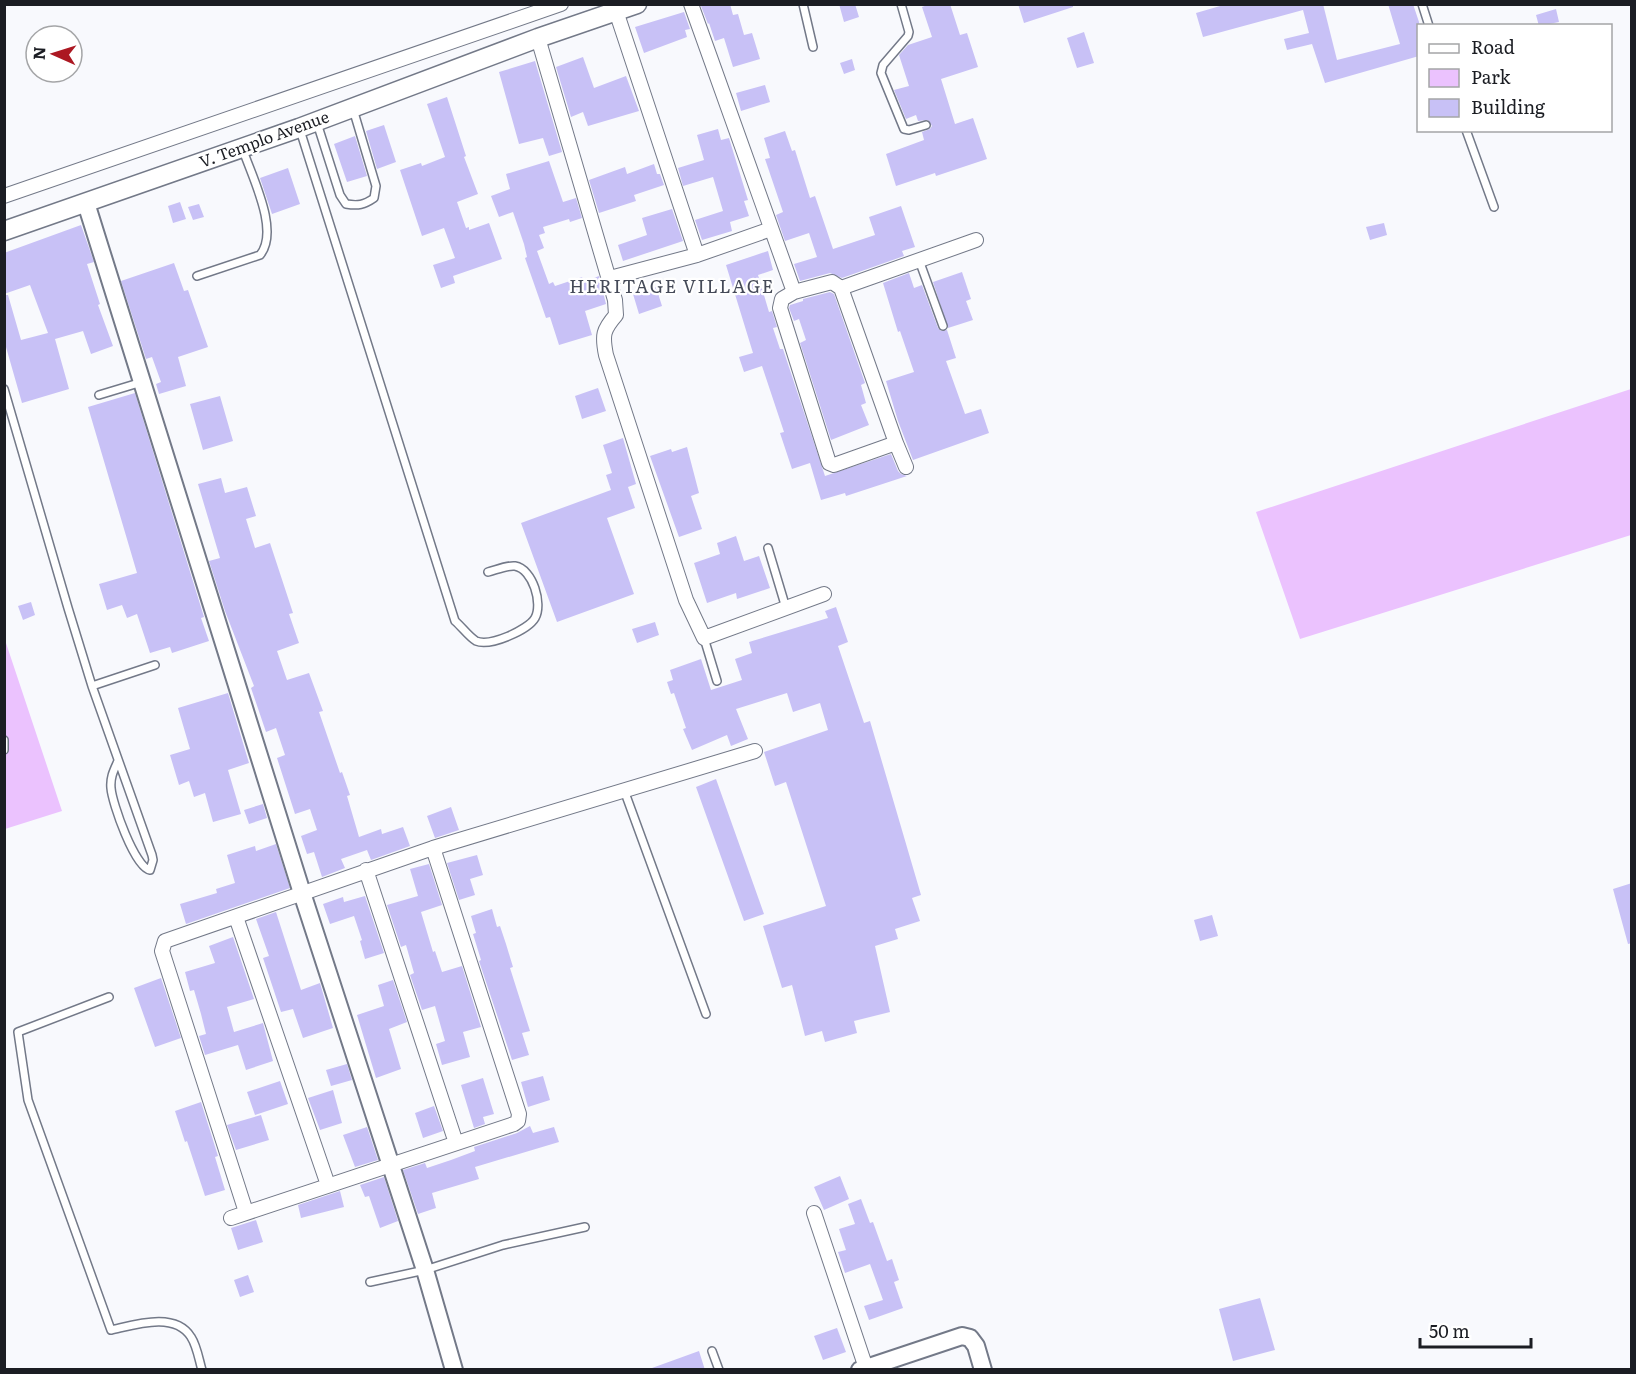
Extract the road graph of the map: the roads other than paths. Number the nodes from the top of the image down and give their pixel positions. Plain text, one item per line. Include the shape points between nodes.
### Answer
1 (561, 4) edge
2 (637, 4) edge
3 (691, 4) edge
4 (803, 4) edge
5 (900, 4) edge
6 (1422, 4) edge
7 (616, 11) junction
8 (1428, 24) edge
9 (530, 41) junction
10 (813, 47) dead end
11 (352, 107) junction
12 (308, 124) junction
13 (926, 125) dead end
14 (1467, 132) edge
15 (242, 148) junction
16 (4, 196) edge
17 (86, 202) junction
18 (1494, 207) dead end
19 (771, 229) junction
20 (4, 231) edge
21 (976, 240) dead end
22 (697, 255) junction
23 (919, 260) junction
24 (197, 276) dead end
25 (610, 278) junction
26 (841, 288) junction
27 (794, 292) junction
28 (943, 326) dead end
29 (142, 382) junction
30 (4, 389) edge
31 (99, 395) dead end
32 (896, 443) junction
33 (906, 467) dead end
34 (768, 548) dead end
35 (488, 572) dead end
36 (824, 594) dead end
37 (786, 608) junction
38 (704, 638) junction
39 (155, 665) dead end
40 (717, 681) dead end
41 (92, 686) junction
42 (4, 740) edge
43 (4, 750) edge
44 (755, 751) dead end
45 (118, 761) junction
46 (624, 790) junction
47 (143, 830) junction
48 (128, 837) junction
49 (433, 848) junction
50 (366, 870) junction
51 (302, 893) junction
52 (236, 917) junction
53 (109, 997) dead end
54 (706, 1014) dead end
55 (456, 1143) junction
56 (391, 1163) junction
57 (328, 1185) junction
58 (246, 1212) junction
59 (814, 1213) dead end
60 (231, 1218) dead end
61 (585, 1227) dead end
62 (425, 1270) junction
63 (370, 1282) dead end
64 (712, 1351) dead end
65 (863, 1369) edge
66 (202, 1370) edge
67 (453, 1370) edge
68 (719, 1370) edge
69 (983, 1370) edge

1 - 16 street
2 - 7 main road, V. Templo Avenue
3 - 19 street
4 - 10 lane
5 - 13 lane via 908,36 883,65 881,73 904,129
6 - 8 lane
7 - 9 main road, V. Templo Avenue
7 - 22 street
9 - 11 main road, V. Templo Avenue
9 - 25 street
11 - 12 main road, V. Templo Avenue
11 - 12 lane via 376,186 374,198 365,204 346,204
12 - 15 main road, V. Templo Avenue
12 - 35 lane via 348,275 455,621 476,640 487,643 531,624 538,609 535,589 524,570 514,566
14 - 18 lane
15 - 17 main road, V. Templo Avenue
15 - 24 lane via 264,209 265,248 260,255
17 - 20 main road, V. Templo Avenue
17 - 29 street
19 - 22 street
19 - 27 street
21 - 23 street
22 - 25 street
23 - 26 street
23 - 28 lane
25 - 38 street via 617,308 604,333 606,355 686,600
26 - 27 street via 832,282
26 - 32 street
27 - 32 street via 782,299 780,308 829,463 834,465
29 - 31 lane
29 - 51 street
30 - 41 lane
32 - 33 street
34 - 37 lane
36 - 37 street
37 - 38 street
38 - 40 lane
39 - 41 lane
41 - 45 lane
42 - 43 lane
44 - 46 street
45 - 47 lane
45 - 48 lane via 111,786
46 - 49 street
46 - 54 lane
47 - 48 lane
47 - 48 lane via 153,860 150,870 136,858
49 - 50 street
49 - 55 street via 519,1114 514,1124
50 - 51 street
50 - 55 street
51 - 52 street
51 - 56 street
52 - 57 street
52 - 58 street via 178,935 165,941 162,951
53 - 66 lane via 18,1032 28,1100 111,1330 146,1322 174,1324 191,1337
55 - 56 street
56 - 57 street
56 - 62 street
57 - 58 street
58 - 60 street
59 - 65 street
61 - 62 lane via 503,1245
62 - 63 lane
62 - 67 street
64 - 68 lane
65 - 69 street via 962,1336 970,1338 976,1346

